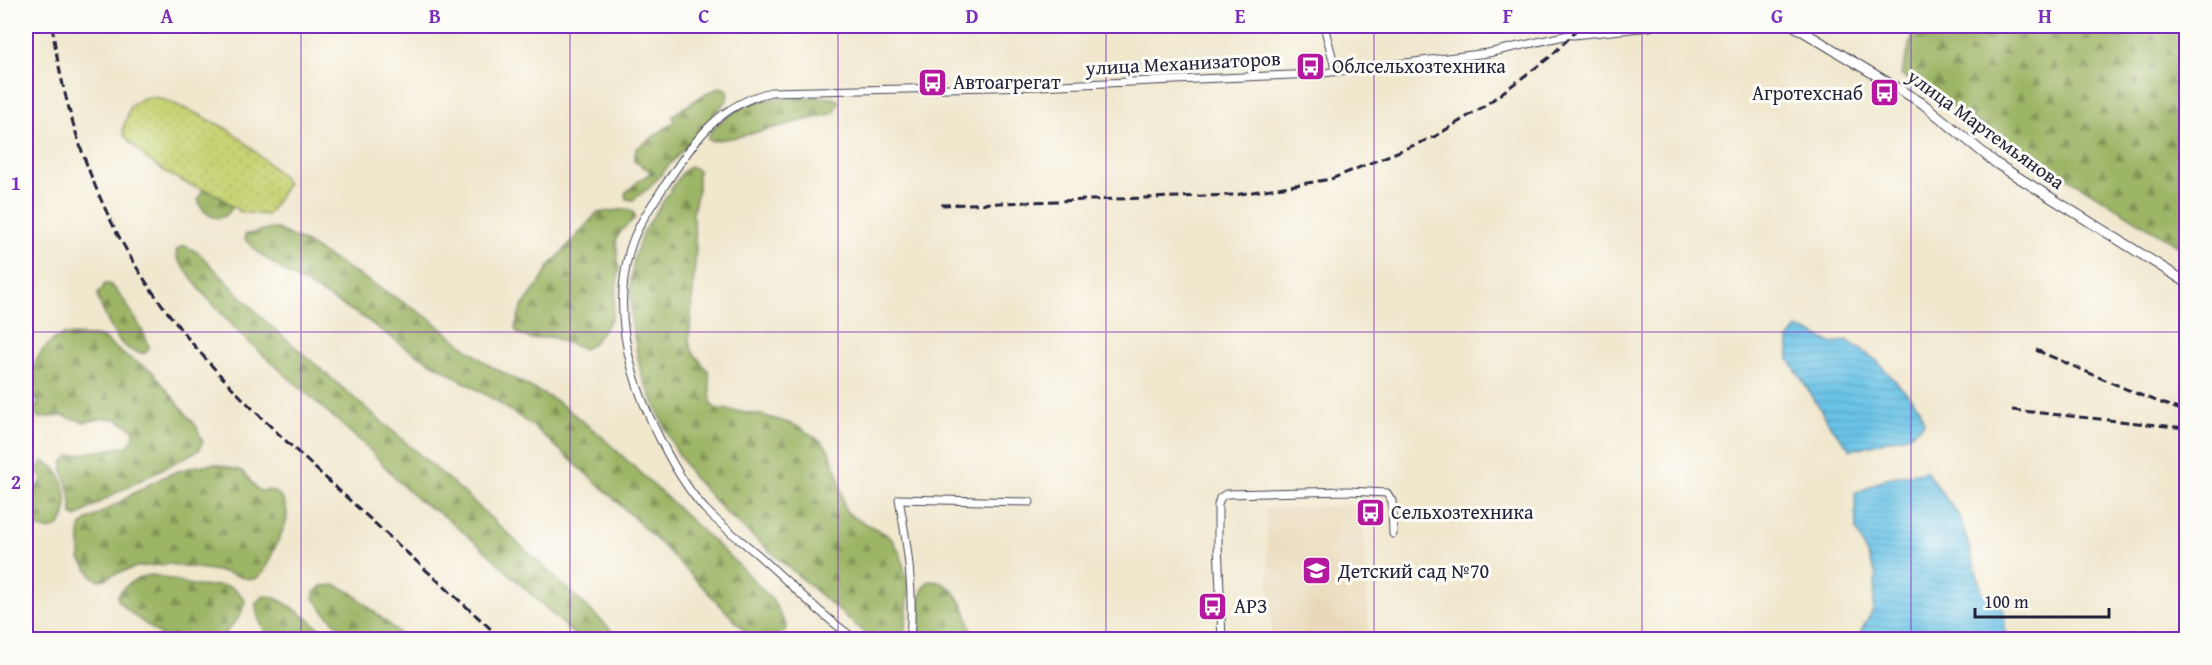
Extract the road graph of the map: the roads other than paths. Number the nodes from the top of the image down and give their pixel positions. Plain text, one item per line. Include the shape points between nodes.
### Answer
1 (1324, 26) edge
2 (1650, 26) edge
3 (1794, 26) edge
4 (1573, 34) joint
5 (1336, 71) junction
6 (2187, 282) edge
7 (1030, 502) dead end
8 (1393, 534) dead end
9 (856, 639) edge
10 (910, 639) edge
11 (1222, 639) edge

1 - 5 street
2 - 4 street
3 - 6 street, улица Мартемьянова via 1922,103 2004,169
4 - 5 street, улица Механизаторов via 1488,53
5 - 9 street, улица Механизаторов via 1037,86 771,92 742,101 722,113 693,147 647,212 630,248 622,309 623,333 634,380 669,456 701,504
7 - 10 street via 899,499 912,587
8 - 11 street via 1392,501 1387,493 1226,494 1218,505

